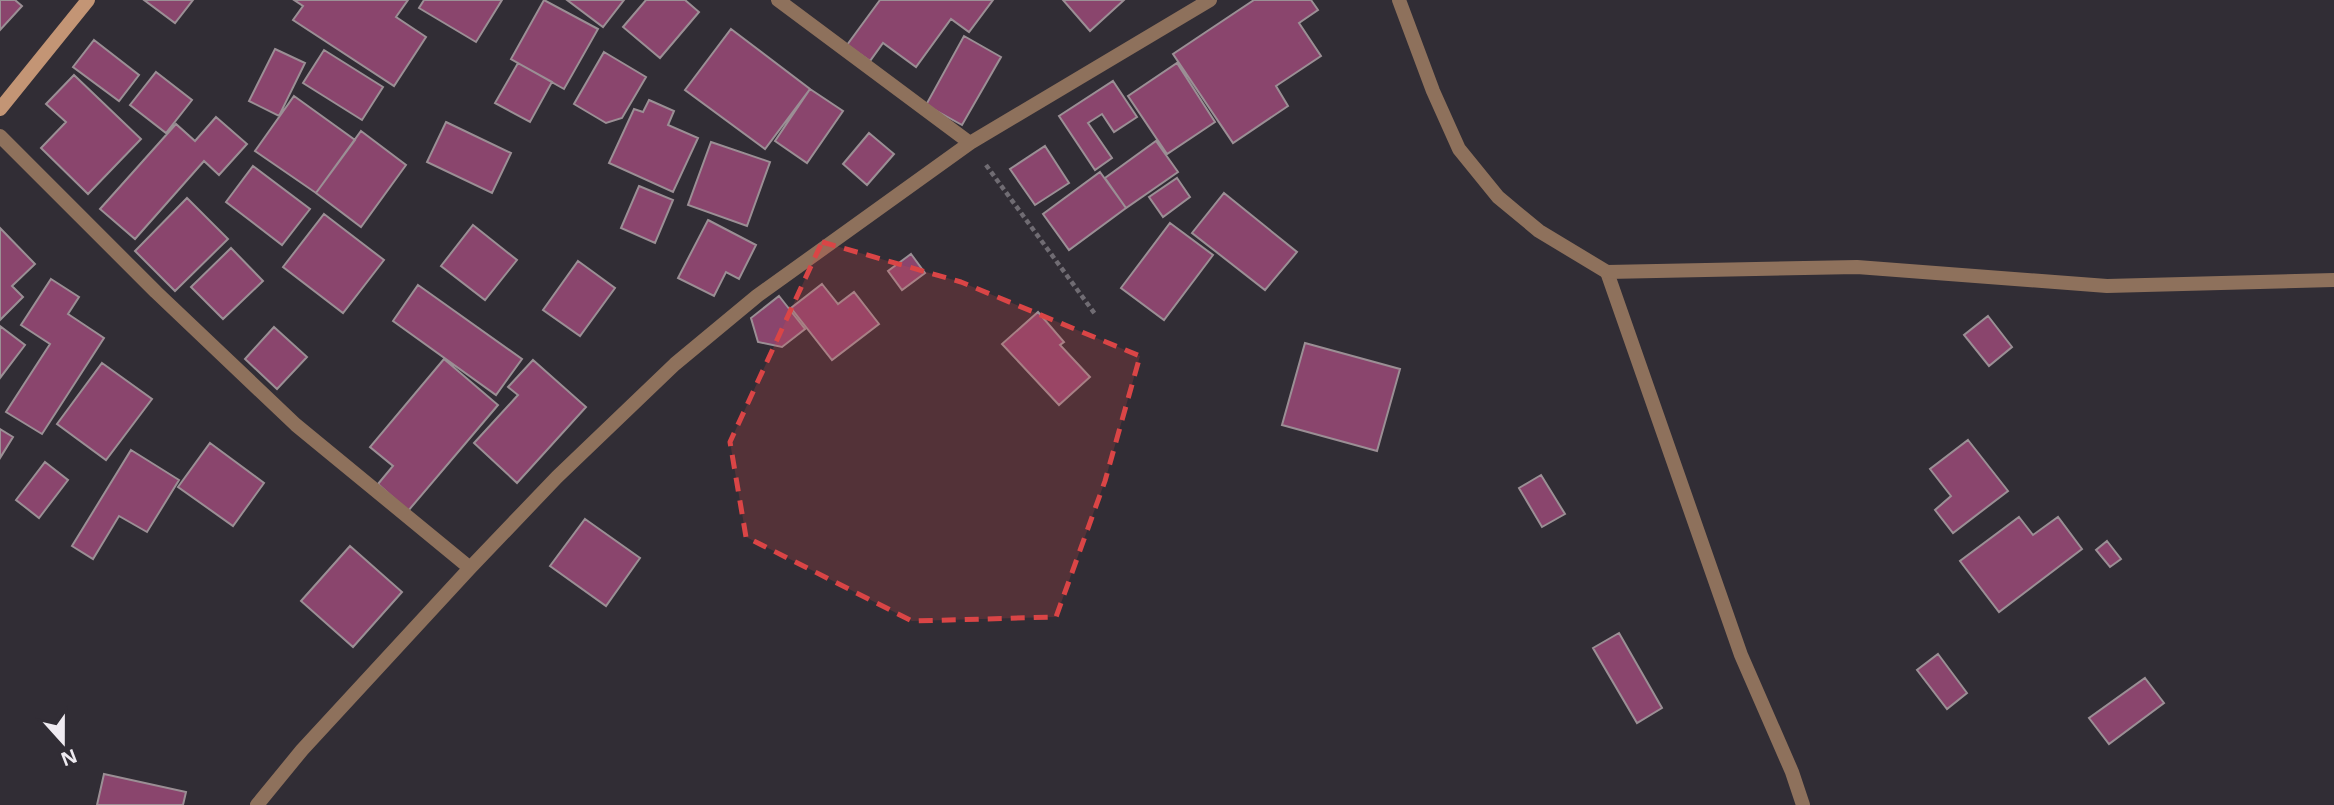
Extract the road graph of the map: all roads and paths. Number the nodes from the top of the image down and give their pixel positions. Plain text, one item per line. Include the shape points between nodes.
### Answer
1 (88, 0) edge
2 (778, 0) edge
3 (1210, 0) edge
4 (1399, 0) edge
5 (3, 100) edge
6 (0, 136) edge
7 (970, 143) junction
8 (1607, 272) junction
9 (2334, 280) edge
10 (1095, 314) dead end
11 (470, 568) junction
12 (257, 805) edge
13 (1802, 805) edge

1 - 5 main road
2 - 7 street
3 - 7 street
4 - 8 street via 1459,149 1498,197 1539,231
6 - 11 street via 296,425
7 - 10 path
7 - 11 street via 757,296 675,364
8 - 9 street via 1857,267 2107,286
8 - 13 street via 1741,655
11 - 12 street

